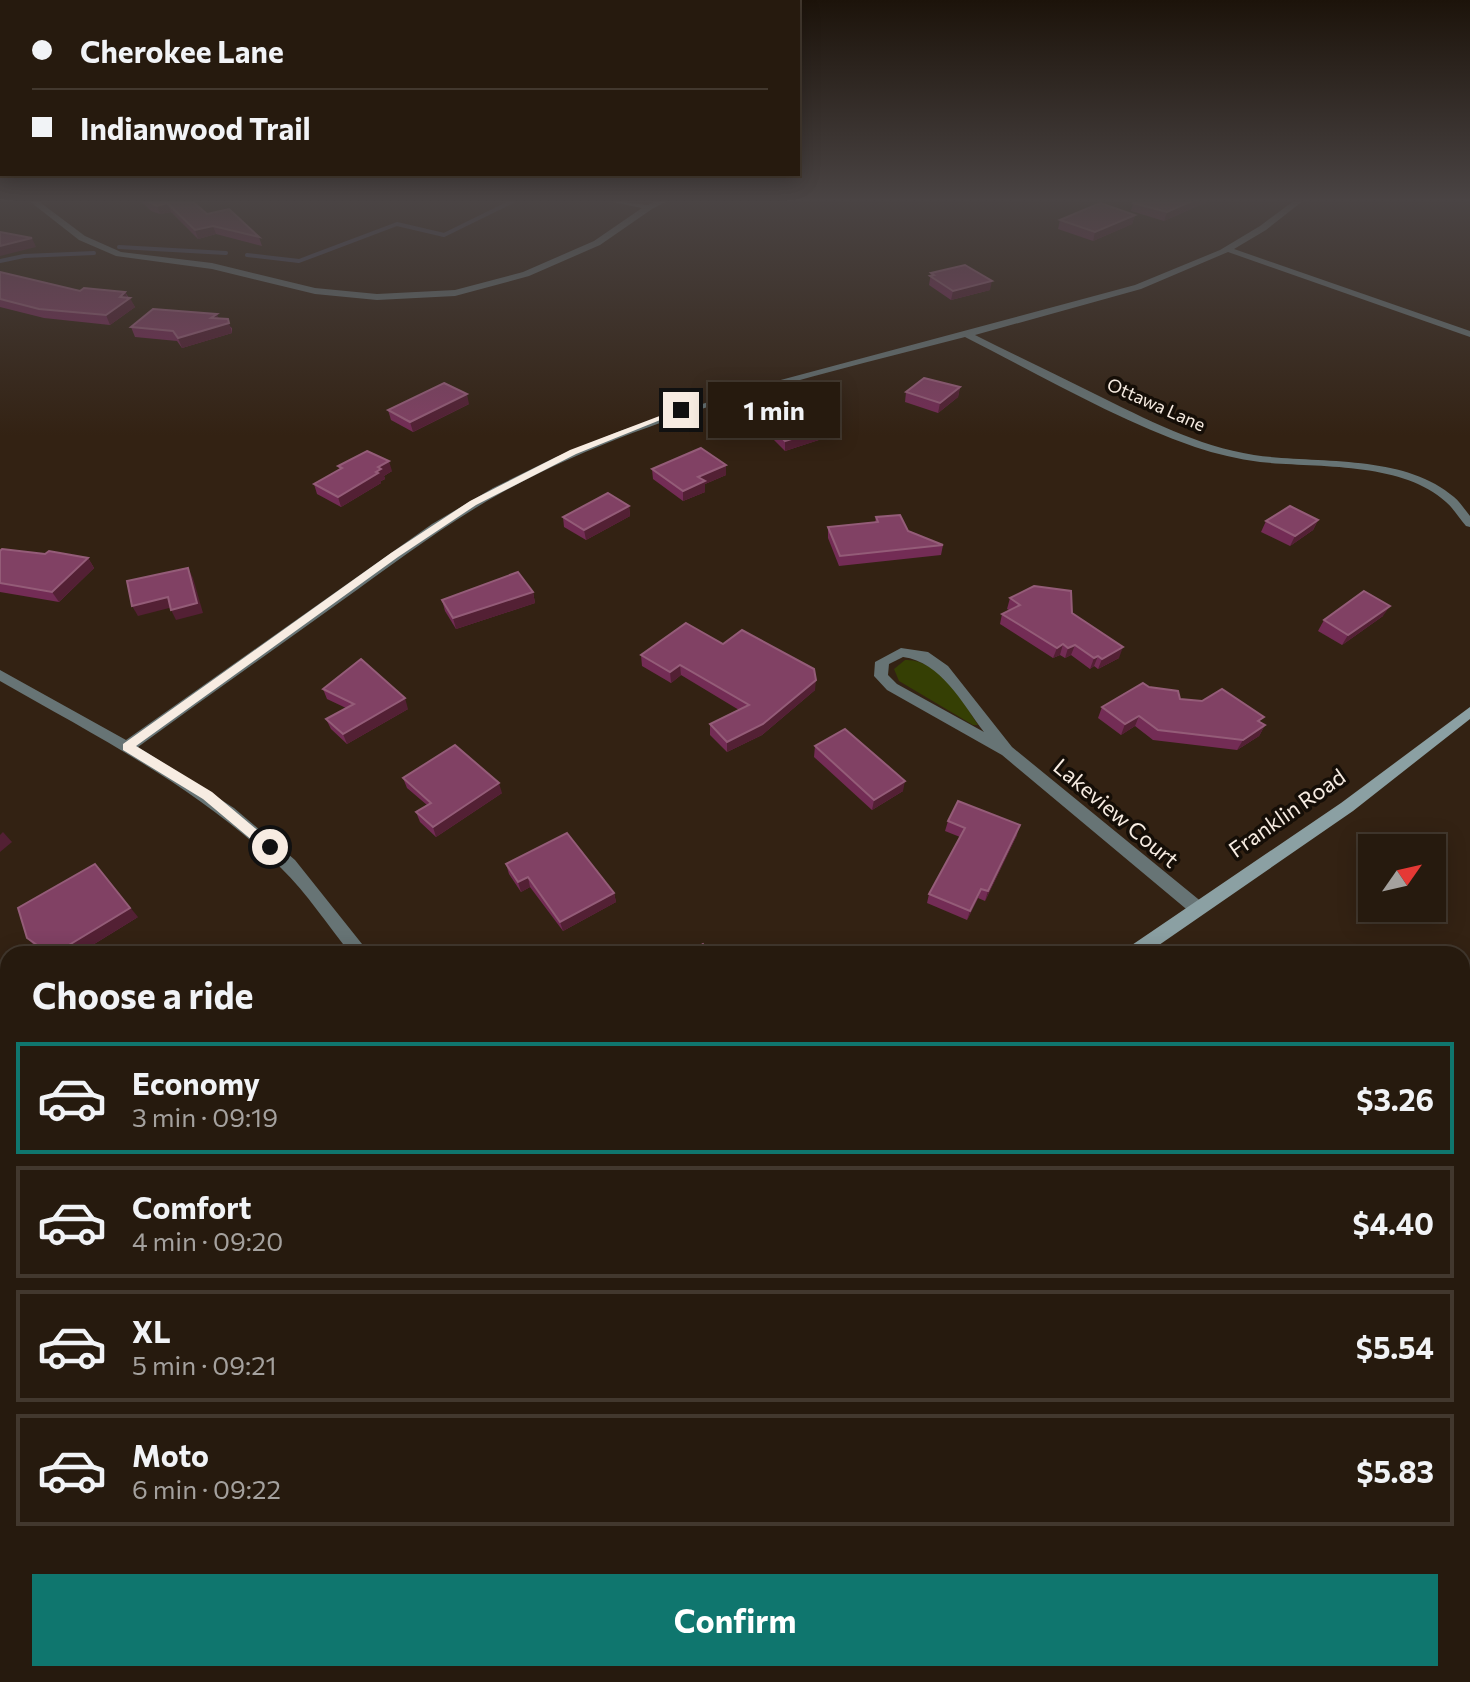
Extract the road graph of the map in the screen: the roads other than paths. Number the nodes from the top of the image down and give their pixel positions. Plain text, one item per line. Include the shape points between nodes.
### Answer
1 (267, 278) edge
2 (511, 278) edge
3 (1157, 278) edge
4 (1311, 278) edge
5 (966, 334) junction
6 (1470, 334) edge
7 (1470, 523) edge
8 (0, 675) edge
9 (1470, 712) edge
10 (127, 747) junction
11 (1007, 751) junction
12 (1197, 908) junction
13 (355, 946) edge
14 (1143, 946) edge

1 - 2 street via 377,297 435,295
3 - 5 street
4 - 6 street
5 - 7 street, Ottawa Lane via 1184,440 1247,457 1400,475 1446,496
5 - 10 street via 712,400 618,433 525,475 394,555
8 - 10 street
9 - 12 street, Franklin Road via 1347,807
10 - 13 street via 208,796 250,830 289,865
11 - 11 street, Lakeview Court via 932,660 901,652 882,662 881,676 892,687
11 - 12 street, Lakeview Court
12 - 14 street, Franklin Road

